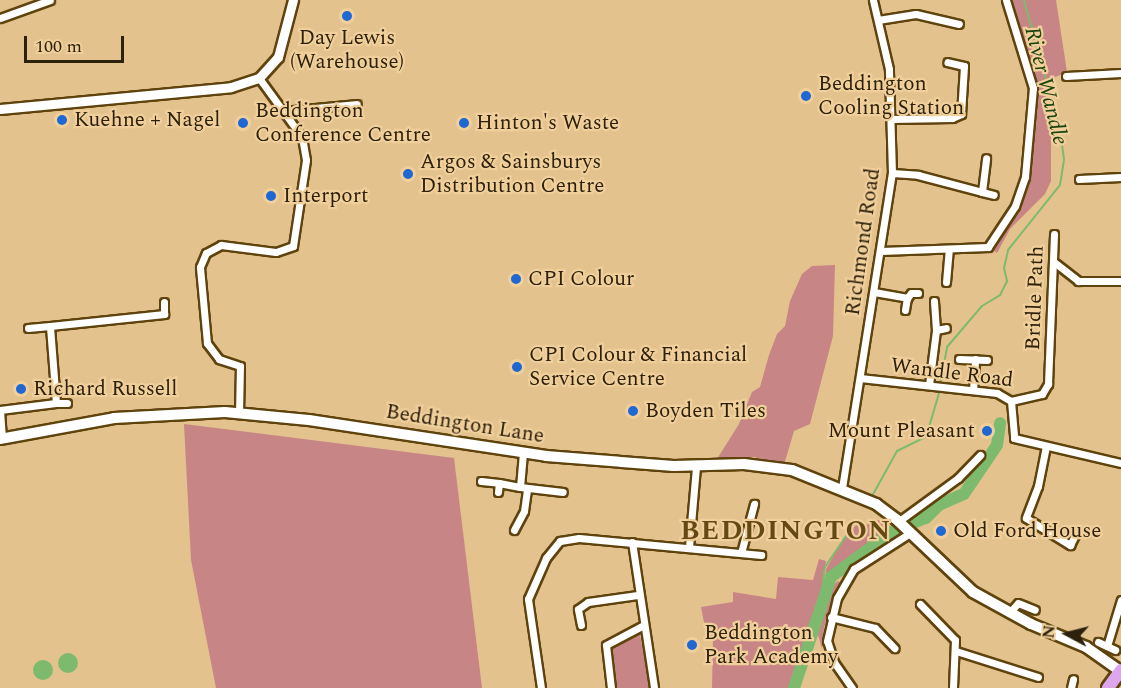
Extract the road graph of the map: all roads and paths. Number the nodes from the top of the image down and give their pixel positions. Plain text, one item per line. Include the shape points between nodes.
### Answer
1 (50, 0) edge
2 (293, 0) edge
3 (873, 0) edge
4 (1006, 0) edge
5 (0, 18) edge
6 (878, 20) junction
7 (960, 24) dead end
8 (947, 62) dead end
9 (1121, 73) edge
10 (1066, 76) dead end
11 (259, 78) junction
12 (357, 104) dead end
13 (0, 109) edge
14 (284, 111) junction
15 (891, 119) junction
16 (986, 158) dead end
17 (892, 173) junction
18 (1121, 177) edge
19 (1079, 179) dead end
20 (982, 192) junction
21 (993, 195) dead end
22 (1054, 234) dead end
23 (949, 250) junction
24 (880, 251) junction
25 (1054, 262) junction
26 (1121, 281) edge
27 (946, 282) dead end
28 (874, 292) junction
29 (918, 293) dead end
30 (907, 298) junction
31 (934, 301) dead end
32 (164, 302) dead end
33 (905, 310) dead end
34 (50, 326) junction
35 (28, 328) dead end
36 (946, 328) dead end
37 (936, 330) junction
38 (959, 359) dead end
39 (975, 359) junction
40 (987, 360) dead end
41 (860, 378) junction
42 (932, 386) junction
43 (973, 390) junction
44 (1039, 395) joint
45 (1011, 401) junction
46 (56, 403) junction
47 (67, 403) dead end
48 (0, 410) edge
49 (239, 413) junction
50 (1, 438) edge
51 (1046, 446) junction
52 (523, 454) junction
53 (980, 455) dead end
54 (1121, 463) edge
55 (696, 466) junction
56 (481, 481) dead end
57 (499, 483) junction
58 (524, 488) junction
59 (842, 488) junction
60 (498, 492) dead end
61 (563, 492) dead end
62 (754, 504) dead end
63 (898, 521) junction
64 (514, 530) dead end
65 (1077, 531) dead end
66 (910, 533) junction
67 (632, 542) junction
68 (689, 547) junction
69 (741, 553) junction
70 (760, 555) dead end
71 (638, 595) junction
72 (1121, 600) edge
73 (920, 604) dead end
74 (1035, 610) dead end
75 (1009, 613) junction
76 (831, 617) junction
77 (581, 625) dead end
78 (644, 625) junction
79 (1098, 642) dead end
80 (1107, 645) junction
81 (894, 648) dead end
82 (1115, 650) dead end
83 (956, 651) junction
84 (1121, 671) edge
85 (1038, 677) dead end
86 (1073, 679) dead end
87 (541, 688) edge
88 (611, 688) edge
89 (654, 688) edge
90 (852, 688) edge
91 (953, 688) edge
92 (1071, 688) edge
93 (1108, 688) edge

1 - 5 street
2 - 11 street via 278,57
3 - 6 street, Richmond Road
4 - 23 street via 1033,88 1024,182 992,246
6 - 7 street via 916,14
6 - 15 street, Richmond Road via 889,69
8 - 15 street via 964,66 961,114 952,118
9 - 10 street
11 - 13 street via 231,87
11 - 14 street
12 - 14 street
14 - 49 street via 306,148 296,241 282,251 221,245 206,253 200,267 207,343 219,358 240,366
15 - 17 street, Richmond Road
16 - 20 street
17 - 20 street via 918,175
17 - 24 street, Richmond Road
18 - 19 street
20 - 21 street
22 - 25 street, Bridle Path
23 - 24 street
23 - 27 street
24 - 28 street, Richmond Road
25 - 26 street via 1078,281
25 - 44 street, Bridle Path via 1048,384
28 - 30 street
28 - 41 street, Richmond Road
29 - 30 street via 910,293
30 - 33 street
31 - 37 street
32 - 34 street via 164,314
34 - 35 street
34 - 46 street
36 - 37 street
37 - 42 street
38 - 39 street
39 - 40 street
39 - 43 street
41 - 42 street, Wandle Road
41 - 59 street, Richmond Road
42 - 43 street, Wandle Road
43 - 45 street, Wandle Road via 997,393
44 - 45 street, Wandle Road
45 - 51 street via 1013,437
46 - 47 street
46 - 48 street
48 - 50 street
49 - 50 main road, Beddington Lane via 114,418
49 - 52 main road, Beddington Lane via 309,420
51 - 54 street
51 - 65 street via 1026,518 1070,545
52 - 55 main road, Beddington Lane
52 - 58 street
53 - 63 street via 958,478
55 - 59 main road, Beddington Lane via 773,467
55 - 68 street
56 - 57 street
57 - 58 street
57 - 60 street
58 - 61 street
58 - 64 street via 524,511
59 - 63 main road, Beddington Lane via 871,501
62 - 69 street
63 - 66 main road, Beddington Lane
66 - 75 main road, Beddington Lane via 958,580
66 - 76 street via 851,572
67 - 68 street
67 - 71 street
67 - 87 street via 571,538 560,541 550,551 528,598
68 - 69 street
69 - 70 street
71 - 77 street via 588,602 578,609
71 - 78 street
72 - 80 street
73 - 83 street via 953,638
74 - 75 street via 1018,603
75 - 84 main road, Beddington Lane via 1077,642
76 - 81 street via 875,628
76 - 90 street via 829,650
78 - 88 street via 631,628 606,645
78 - 89 street
79 - 80 street
80 - 82 street
83 - 85 street
83 - 91 street
84 - 93 highway
86 - 92 street

